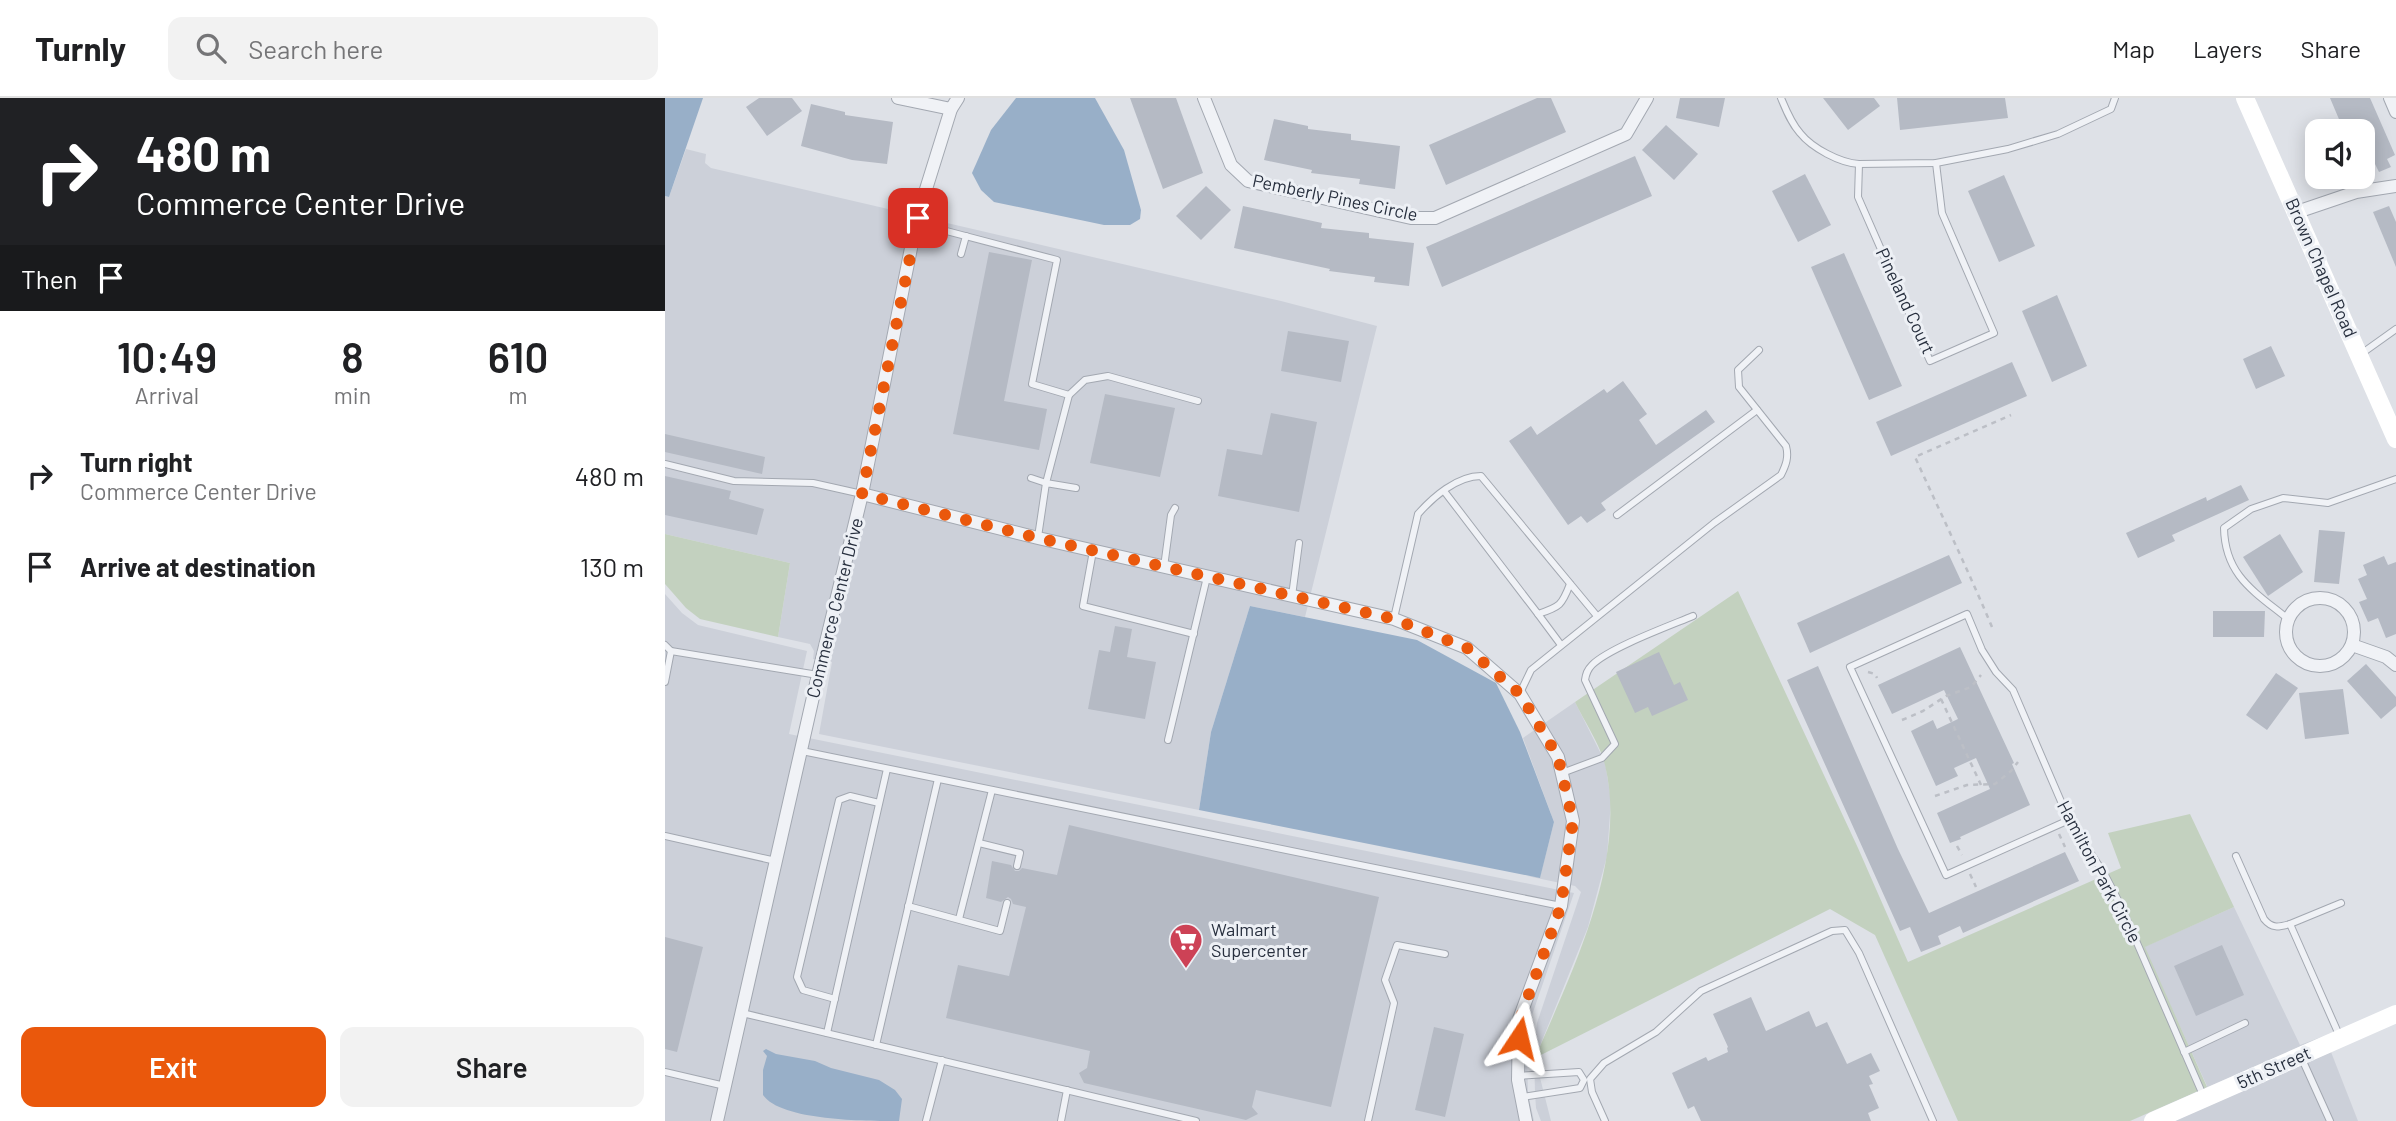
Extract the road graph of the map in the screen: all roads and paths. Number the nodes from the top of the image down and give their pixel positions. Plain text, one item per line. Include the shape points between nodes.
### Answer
1 (898, 98) edge
2 (1204, 98) edge
3 (1647, 98) edge
4 (1781, 98) edge
5 (2115, 98) edge
6 (2245, 98) edge
7 (2390, 98) edge
8 (954, 103) edge
9 (2396, 112) edge
10 (1936, 163) junction
11 (1859, 164) junction
12 (2396, 186) edge
13 (2297, 212) junction
14 (916, 223) junction
15 (966, 236) junction
16 (961, 254) dead end
17 (2396, 329) edge
18 (1759, 350) dead end
19 (2359, 355) junction
20 (1069, 395) junction
21 (1198, 401) dead end
22 (1757, 410) junction
23 (2011, 415) dead end
24 (2396, 439) edge
25 (665, 464) edge
26 (1031, 478) dead end
27 (2396, 479) edge
28 (1046, 483) junction
29 (1076, 488) dead end
30 (1444, 491) junction
31 (862, 494) junction
32 (1175, 508) dead end
33 (1617, 515) dead end
34 (1038, 538) junction
35 (1299, 543) dead end
36 (1093, 551) junction
37 (1164, 567) junction
38 (1207, 577) junction
39 (1570, 584) junction
40 (1292, 596) junction
41 (1538, 614) junction
42 (1597, 616) junction
43 (1693, 616) dead end
44 (1394, 619) junction
45 (2288, 619) junction
46 (1992, 627) dead end
47 (1194, 635) junction
48 (665, 645) edge
49 (1561, 645) junction
50 (2352, 645) junction
51 (671, 651) junction
52 (2396, 665) edge
53 (1868, 672) dead end
54 (818, 675) junction
55 (1981, 675) dead end
56 (1877, 678) dead end
57 (665, 682) edge
58 (1520, 694) junction
59 (1941, 699) junction
60 (1902, 720) dead end
61 (1168, 740) dead end
62 (801, 751) junction
63 (2018, 762) dead end
64 (887, 769) junction
65 (1562, 773) junction
66 (938, 779) junction
67 (1981, 785) junction
68 (992, 790) junction
69 (1935, 796) dead end
70 (879, 803) junction
71 (2069, 820) junction
72 (2059, 834) dead end
73 (665, 836) edge
74 (979, 843) junction
75 (1957, 845) dead end
76 (2065, 846) dead end
77 (2236, 856) dead end
78 (1963, 858) dead end
79 (777, 861) junction
80 (1017, 866) dead end
81 (1970, 874) dead end
82 (1976, 887) dead end
83 (1007, 903) dead end
84 (2341, 903) dead end
85 (908, 906) junction
86 (1561, 906) junction
87 (959, 919) junction
88 (2290, 924) junction
89 (1445, 954) dead end
90 (835, 999) junction
91 (742, 1013) junction
92 (2396, 1014) edge
93 (2245, 1023) dead end
94 (827, 1033) junction
95 (2341, 1038) junction
96 (876, 1045) junction
97 (2184, 1052) junction
98 (2301, 1056) junction
99 (942, 1060) junction
100 (665, 1072) edge
101 (1518, 1076) junction
102 (1587, 1079) junction
103 (725, 1086) junction
104 (1067, 1090) junction
105 (1521, 1097) junction
106 (2204, 1099) junction
107 (717, 1121) edge
108 (926, 1121) edge
109 (1061, 1121) edge
110 (1196, 1121) edge
111 (1368, 1121) edge
112 (1526, 1121) edge
113 (1605, 1121) edge
114 (1933, 1121) edge
115 (2153, 1121) edge
116 (2330, 1121) edge

1 - 8 street
2 - 3 street, Pemberly Pines Circle via 1231,165 1248,181 1411,218 1435,218 1626,134
4 - 11 lane via 1801,135 1823,151
5 - 10 lane via 2111,109 2058,134
6 - 13 street, Brown Chapel Road
7 - 9 street
8 - 14 street, Commerce Center Drive
10 - 11 lane
10 - 11 lane, Pineland Court via 1942,213 1994,333 1930,361 1858,197
12 - 13 street via 2356,192
13 - 19 street, Brown Chapel Road
14 - 15 lane
14 - 31 street, Commerce Center Drive
15 - 16 lane
15 - 20 lane via 1057,260 1032,384
17 - 19 lane
18 - 22 lane via 1738,370 1739,387
19 - 24 street, Brown Chapel Road
20 - 21 lane via 1085,380 1108,376
20 - 28 lane
22 - 33 lane
22 - 42 lane via 1786,446 1781,475
23 - 46 path via 1916,457
25 - 31 lane via 734,481 813,483
26 - 28 lane
27 - 45 lane via 2328,503 2283,498 2251,509 2224,528 2224,547 2241,581
28 - 29 lane
28 - 34 lane
30 - 39 lane via 1468,476 1481,476
30 - 41 lane
30 - 44 lane via 1418,514
31 - 34 street
31 - 54 street, Commerce Center Drive
32 - 37 lane
34 - 36 street
35 - 40 lane
36 - 37 street
36 - 47 lane via 1083,606
37 - 38 street
38 - 40 street
38 - 47 lane
39 - 41 lane via 1563,603
39 - 42 lane
40 - 44 street
41 - 49 lane
42 - 49 lane
43 - 65 lane via 1608,655 1587,671 1588,688 1615,744 1602,758
44 - 58 street via 1467,648
45 - 50 street via 2312,598 2333,600 2349,613
45 - 50 street via 2287,642 2301,661 2325,666 2336,662
47 - 61 lane
48 - 51 lane
49 - 58 lane via 1531,670
50 - 52 street
51 - 54 lane
51 - 57 lane
53 - 56 path
54 - 62 street, Commerce Center Drive
55 - 59 path via 1971,687
58 - 65 street via 1558,757
59 - 60 path
59 - 67 path
62 - 64 lane
62 - 79 street, Commerce Center Drive
63 - 67 path via 2000,781
64 - 66 lane
64 - 70 lane
65 - 86 street via 1573,821
66 - 68 lane
66 - 85 lane
67 - 69 path
68 - 74 lane
68 - 86 lane
70 - 90 lane
70 - 90 lane via 850,796 839,800 797,977 803,990
71 - 71 lane, Hamilton Park Circle via 1946,876 1850,667 1967,614 1982,650 2013,690
71 - 97 lane, Hamilton Park Circle via 2121,906
72 - 76 path
73 - 79 lane
74 - 80 lane via 1020,853
74 - 87 lane
75 - 78 path
77 - 88 lane via 2264,919 2278,927
79 - 91 street, Commerce Center Drive
81 - 82 path
83 - 87 lane via 1000,931
84 - 88 lane
85 - 87 lane
85 - 96 lane
86 - 101 street via 1520,1019
88 - 95 lane
89 - 111 lane via 1397,945 1385,980 1394,1003
90 - 94 lane
91 - 94 lane
91 - 103 street, Commerce Center Drive
92 - 95 street, 5th Street
93 - 97 lane
94 - 96 lane
95 - 98 street, 5th Street
96 - 99 lane
97 - 106 lane, Hamilton Park Circle
98 - 106 street, 5th Street
98 - 116 lane
99 - 104 lane
99 - 108 lane
100 - 103 lane
101 - 102 lane via 1579,1072
101 - 105 street
102 - 105 lane via 1580,1088
102 - 113 lane
102 - 114 lane via 1604,1063 1656,1032 1701,991 1832,931 1845,930
103 - 107 street, Commerce Center Drive
104 - 109 lane
104 - 110 lane
105 - 112 street
106 - 115 street, 5th Street

